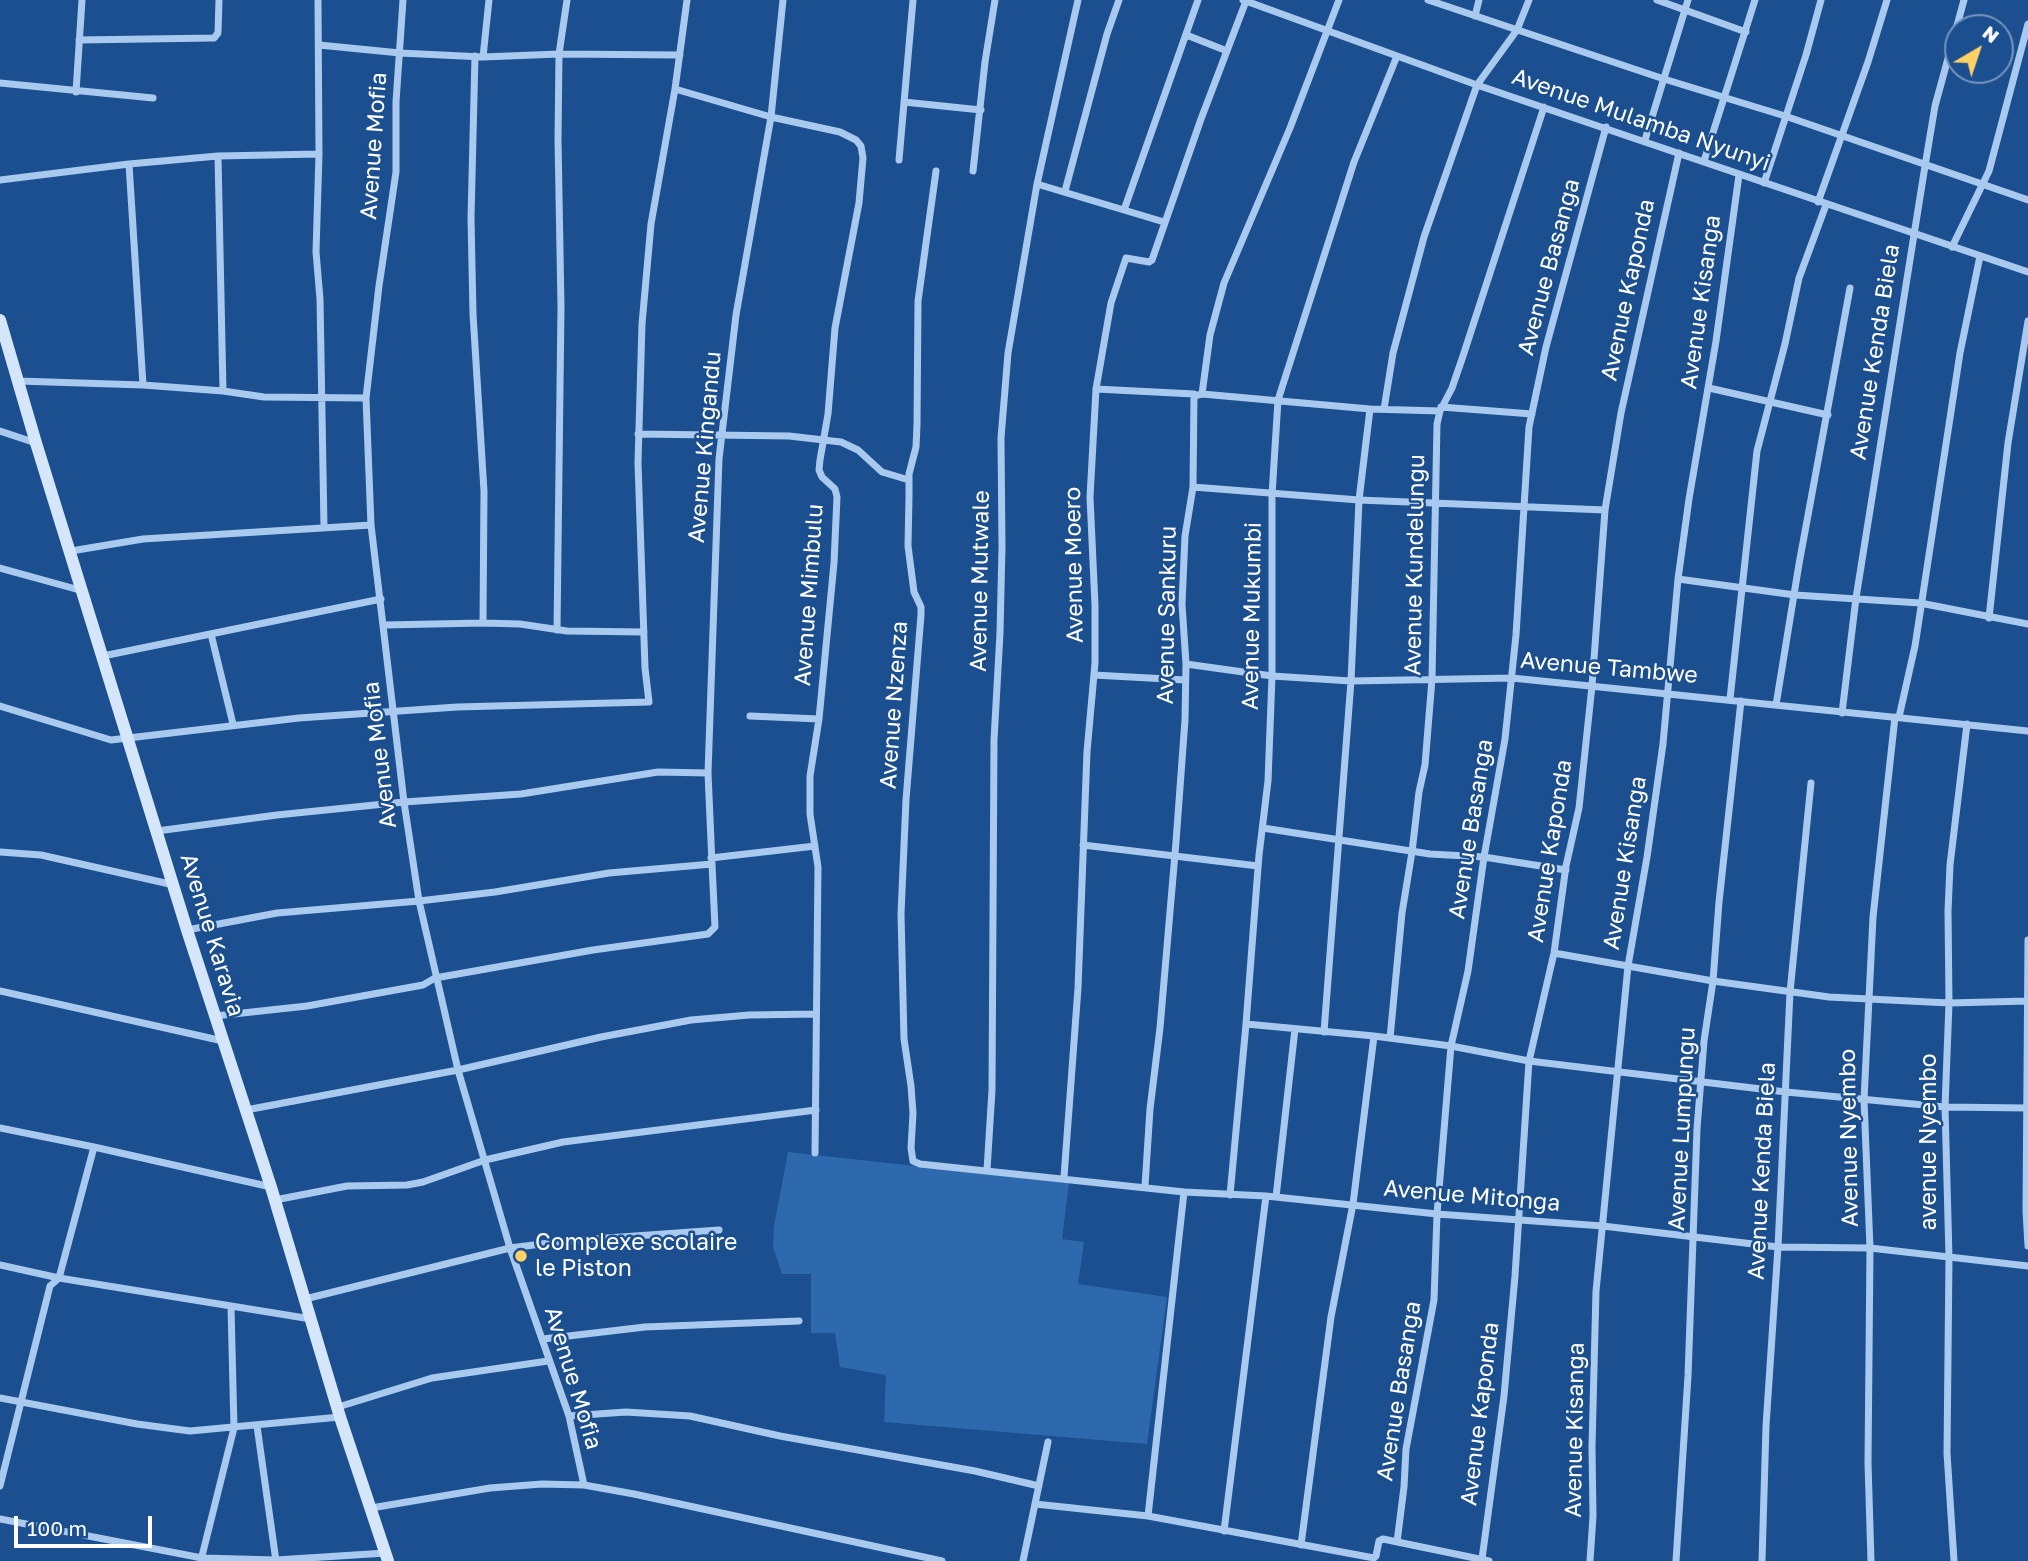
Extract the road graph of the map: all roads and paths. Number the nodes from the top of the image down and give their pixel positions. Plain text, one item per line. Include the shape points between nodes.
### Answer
1 (82, 0) edge
2 (219, 0) edge
3 (318, 0) edge
4 (403, 0) edge
5 (489, 0) edge
6 (566, 0) edge
7 (687, 0) edge
8 (783, 0) edge
9 (913, 0) edge
10 (995, 0) edge
11 (1078, 0) edge
12 (1119, 0) edge
13 (1198, 0) edge
14 (1339, 0) edge
15 (1428, 0) edge
16 (1479, 0) edge
17 (1529, 0) edge
18 (1657, 0) edge
19 (1688, 0) edge
20 (1755, 0) edge
21 (1821, 0) edge
22 (1887, 0) edge
23 (1964, 0) edge
24 (1244, 1) edge
25 (1686, 9) junction
26 (1475, 16) junction
27 (2028, 24) edge
28 (1517, 30) junction
29 (1329, 31) junction
30 (1746, 32) junction
31 (1185, 37) junction
32 (79, 40) junction
33 (319, 46) junction
34 (1227, 51) junction
35 (400, 53) junction
36 (559, 54) junction
37 (680, 55) junction
38 (1397, 56) junction
39 (479, 57) junction
40 (1664, 79) junction
41 (0, 83) edge
42 (1477, 85) junction
43 (675, 89) junction
44 (76, 92) junction
45 (153, 97) dead end
46 (1724, 97) junction
47 (905, 102) junction
48 (1544, 107) junction
49 (981, 110) junction
50 (1785, 116) junction
51 (771, 117) junction
52 (1606, 127) junction
53 (1842, 135) junction
54 (1644, 140) junction
55 (1679, 153) junction
56 (319, 154) junction
57 (218, 156) junction
58 (900, 160) dead end
59 (1704, 161) junction
60 (129, 164) junction
61 (1924, 166) junction
62 (936, 171) dead end
63 (973, 171) dead end
64 (1739, 175) junction
65 (0, 180) edge
66 (1764, 183) junction
67 (1037, 184) junction
68 (1982, 185) junction
69 (1065, 191) junction
70 (2028, 200) edge
71 (1822, 204) junction
72 (1125, 210) junction
73 (1164, 222) junction
74 (1913, 234) junction
75 (1952, 247) junction
76 (1980, 256) junction
77 (2028, 272) edge
78 (1850, 288) dead end
79 (0, 320) edge
80 (2028, 321) edge
81 (18, 381) junction
82 (143, 385) junction
83 (1709, 388) junction
84 (1096, 389) junction
85 (223, 391) junction
86 (1198, 394) junction
87 (320, 397) junction
88 (366, 398) junction
89 (1278, 400) junction
90 (1771, 401) junction
91 (1370, 409) junction
92 (1441, 409) junction
93 (1384, 410) junction
94 (1532, 414) junction
95 (1828, 415) junction
96 (0, 431) edge
97 (638, 434) junction
98 (723, 434) junction
99 (823, 440) junction
100 (36, 443) junction
101 (909, 480) junction
102 (1193, 487) junction
103 (1272, 495) junction
104 (1359, 500) junction
105 (1435, 501) junction
106 (1523, 505) junction
107 (1605, 510) junction
108 (371, 526) junction
109 (324, 527) junction
110 (71, 551) junction
111 (0, 568) edge
112 (1678, 579) junction
113 (1742, 588) junction
114 (83, 591) junction
115 (1795, 595) junction
116 (381, 598) junction
117 (1856, 598) junction
118 (1920, 603) junction
119 (1989, 618) junction
120 (483, 623) junction
121 (2028, 624) edge
122 (384, 625) junction
123 (557, 630) junction
124 (644, 632) junction
125 (211, 634) junction
126 (103, 656) junction
127 (1186, 664) junction
128 (1094, 675) junction
129 (1272, 676) junction
130 (1512, 678) junction
131 (1432, 679) junction
132 (1185, 680) junction
133 (1351, 681) junction
134 (1592, 686) junction
135 (1668, 694) junction
136 (1730, 699) junction
137 (1741, 701) junction
138 (1776, 705) junction
139 (0, 706) edge
140 (394, 712) junction
141 (1842, 713) junction
142 (750, 716) dead end
143 (1897, 717) junction
144 (819, 719) junction
145 (233, 724) junction
146 (1967, 724) junction
147 (2028, 731) edge
148 (128, 739) junction
149 (708, 772) junction
150 (1811, 783) dead end
151 (404, 802) junction
152 (1263, 828) junction
153 (157, 831) junction
154 (1340, 841) junction
155 (1083, 845) junction
156 (815, 846) junction
157 (0, 852) edge
158 (1412, 852) junction
159 (1175, 856) junction
160 (1484, 857) junction
161 (711, 861) junction
162 (1258, 866) junction
163 (1566, 870) junction
164 (174, 885) junction
165 (419, 901) junction
166 (187, 930) junction
167 (2028, 940) edge
168 (1554, 953) junction
169 (1628, 966) junction
170 (435, 978) junction
171 (1713, 981) junction
172 (0, 990) edge
173 (1790, 992) junction
174 (1868, 998) junction
175 (2027, 1001) edge
176 (1949, 1003) junction
177 (816, 1014) junction
178 (215, 1016) junction
179 (1247, 1024) junction
180 (1295, 1029) junction
181 (1324, 1032) junction
182 (1374, 1036) junction
183 (1390, 1038) junction
184 (223, 1041) junction
185 (1451, 1046) junction
186 (1530, 1060) junction
187 (458, 1070) junction
188 (1617, 1070) junction
189 (1702, 1081) junction
190 (1786, 1092) junction
191 (1864, 1100) junction
192 (1945, 1107) junction
193 (2027, 1108) edge
194 (246, 1110) junction
195 (816, 1110) junction
196 (0, 1128) edge
197 (94, 1147) junction
198 (815, 1153) dead end
199 (485, 1160) junction
200 (913, 1160) joint
201 (987, 1170) junction
202 (1064, 1177) junction
203 (1145, 1186) junction
204 (1184, 1192) junction
205 (273, 1194) junction
206 (1230, 1195) junction
207 (1266, 1196) junction
208 (1276, 1197) junction
209 (1353, 1204) junction
210 (1437, 1214) junction
211 (1518, 1219) junction
212 (1603, 1226) junction
213 (719, 1230) dead end
214 (1695, 1235) junction
215 (2028, 1246) edge
216 (1778, 1247) junction
217 (510, 1248) junction
218 (1870, 1248) junction
219 (1949, 1257) junction
220 (0, 1265) edge
221 (2028, 1266) edge
222 (59, 1278) junction
223 (305, 1299) junction
224 (231, 1307) junction
225 (311, 1318) junction
226 (799, 1321) dead end
227 (543, 1339) junction
228 (548, 1361) junction
229 (0, 1398) edge
230 (21, 1402) junction
231 (339, 1412) junction
232 (569, 1416) junction
233 (257, 1426) junction
234 (234, 1428) junction
235 (1048, 1442) dead end
236 (584, 1485) junction
237 (0, 1486) edge
238 (1039, 1486) junction
239 (1035, 1504) junction
240 (371, 1508) junction
241 (1149, 1516) junction
242 (0, 1518) edge
243 (1224, 1531) junction
244 (1398, 1542) junction
245 (1301, 1545) junction
246 (1334, 1550) junction
247 (387, 1557) edge
248 (202, 1559) edge
249 (1485, 1560) edge
250 (276, 1561) edge
251 (942, 1561) edge
252 (1023, 1561) edge
253 (1332, 1561) edge
254 (1590, 1561) edge
255 (1676, 1561) edge
256 (1762, 1561) edge
257 (1871, 1561) edge
258 (1954, 1561) edge

1 - 32 street
2 - 32 street via 214,38
3 - 33 street
4 - 35 street, Avenue Mofia
5 - 39 street
6 - 36 street
7 - 37 street
8 - 51 street, Avenue Kingandu
9 - 47 street
10 - 49 street
11 - 67 street, Avenue Mutwale
12 - 69 street
13 - 31 street
14 - 29 street, Avenue Sankuru
15 - 26 street
16 - 26 street
17 - 28 street
18 - 25 street
19 - 25 street
20 - 30 street
21 - 50 street
22 - 53 street
23 - 61 street, Avenue Kenda Biela
24 - 29 street, Avenue Mulamba Nyunyi
24 - 34 street, Avenue Moero
25 - 30 street
25 - 40 street
26 - 28 street
27 - 68 street
28 - 40 street
28 - 42 street
29 - 38 street, Avenue Mulamba Nyunyi
29 - 86 street, Avenue Sankuru via 1224,283
30 - 46 street
31 - 34 street
31 - 72 street
32 - 44 street
33 - 35 street
33 - 56 street
34 - 73 street, Avenue Moero
35 - 39 street
35 - 88 street, Avenue Mofia via 396,172
36 - 37 street
36 - 39 street
36 - 123 street
37 - 43 street
38 - 42 street, Avenue Mulamba Nyunyi
38 - 89 street, Avenue Mukumbi via 1354,162
39 - 120 street via 471,218 485,491
40 - 46 street
40 - 54 street
41 - 44 street
42 - 48 street, Avenue Mulamba Nyunyi
42 - 93 street via 1424,237 1393,353
43 - 51 street, Avenue Mimbulu
43 - 97 street via 651,224
44 - 45 street
46 - 50 street
46 - 59 street
47 - 49 street
47 - 58 street
48 - 52 street, Avenue Mulamba Nyunyi
48 - 92 street, Avenue Kundelungu via 1463,356
49 - 63 street
50 - 53 street
50 - 66 street
51 - 98 street, Avenue Kingandu via 737,315
51 - 99 street, Avenue Mimbulu via 850,136 861,146 863,158 835,328
52 - 54 street, Avenue Mulamba Nyunyi
52 - 94 street, Avenue Basanga
53 - 61 street
53 - 71 street
54 - 55 street, Avenue Mulamba Nyunyi
55 - 59 street, Avenue Mulamba Nyunyi
55 - 107 street, Avenue Kaponda via 1624,400
56 - 57 street
56 - 87 street
57 - 60 street
57 - 85 street
59 - 64 street, Avenue Mulamba Nyunyi
60 - 65 street
60 - 82 street
61 - 68 street
61 - 74 street, Avenue Kenda Biela
62 - 101 street, Avenue Nzenza via 918,301 917,425
64 - 66 street, Avenue Mulamba Nyunyi
64 - 83 street, Avenue Kisanga
66 - 71 street, Avenue Mulamba Nyunyi
67 - 69 street
67 - 201 street, Avenue Mutwale via 1008,353 1001,438
68 - 70 street
68 - 75 street
69 - 72 street
71 - 74 street, Avenue Mulamba Nyunyi
71 - 90 street via 1799,278
72 - 73 street
73 - 84 street, Avenue Moero via 1151,261 1126,258 1111,303
74 - 75 street, Avenue Mulamba Nyunyi
74 - 117 street, Avenue Kenda Biela
75 - 76 street, Avenue Mulamba Nyunyi
76 - 77 street, Avenue Mulamba Nyunyi
76 - 118 street, Avenue Nyembo
78 - 95 street, Avenue Kenda Biela
79 - 81 street, Avenue Karavia
80 - 119 street via 2008,443
81 - 82 street
81 - 100 street, Avenue Karavia
82 - 85 street
83 - 90 street
83 - 112 street, Avenue Kisanga
84 - 86 street
84 - 128 street, Avenue Moero via 1090,498
85 - 87 street
86 - 89 street
86 - 102 street, Avenue Sankuru
87 - 88 street
87 - 109 street
88 - 108 street, Avenue Mofia
89 - 91 street
89 - 103 street, Avenue Mukumbi
90 - 95 street
90 - 113 street via 1757,451
91 - 93 street
91 - 104 street
92 - 93 street
92 - 94 street
92 - 105 street, Avenue Kundelungu
94 - 106 street, Avenue Basanga
95 - 115 street, Avenue Kenda Biela
96 - 100 street
97 - 98 street
97 - 124 street
98 - 99 street
98 - 149 street, Avenue Kingandu
99 - 101 street via 853,446 882,471
99 - 144 street, Avenue Mimbulu via 819,470 836,497
100 - 110 street, Avenue Karavia
101 - 200 street, Avenue Nzenza via 908,546 914,592 921,607 901,914
102 - 103 street
102 - 127 street, Avenue Sankuru via 1182,604
103 - 104 street
103 - 129 street, Avenue Mukumbi
104 - 105 street
104 - 133 street
105 - 106 street
105 - 131 street, Avenue Kundelungu
106 - 107 street
106 - 130 street, Avenue Basanga
107 - 134 street, Avenue Kaponda
108 - 109 street
108 - 116 street, Avenue Mofia
109 - 110 street via 143,539
110 - 114 street, Avenue Karavia
111 - 114 street
112 - 113 street
112 - 135 street, Avenue Kisanga
113 - 115 street
113 - 136 street
114 - 126 street, Avenue Karavia
115 - 117 street
115 - 138 street, Avenue Kenda Biela
116 - 122 street, Avenue Mofia
116 - 125 street
117 - 118 street
117 - 141 street, Avenue Kenda Biela
118 - 119 street
118 - 143 street, Avenue Nyembo via 1915,646
119 - 121 street
120 - 122 street
120 - 123 street
122 - 140 street, Avenue Mofia
123 - 124 street
124 - 140 street via 648,702
125 - 126 street
125 - 145 street
126 - 148 street, Avenue Karavia
127 - 129 street, Avenue Tambwe
127 - 132 street, Avenue Sankuru
128 - 132 street
128 - 155 street, Avenue Moero
129 - 133 street, Avenue Tambwe
129 - 152 street, Avenue Mukumbi
130 - 131 street, Avenue Tambwe
130 - 134 street, Avenue Tambwe
130 - 160 street, Avenue Basanga
131 - 133 street, Avenue Tambwe
131 - 158 street, Avenue Kundelungu
132 - 159 street, Avenue Sankuru
133 - 154 street
134 - 135 street, Avenue Tambwe
134 - 163 street, Avenue Kaponda via 1579,808
135 - 136 street, Avenue Tambwe
135 - 169 street, Avenue Kisanga
136 - 137 street, Avenue Tambwe
137 - 138 street, Avenue Tambwe
137 - 171 street, Avenue Lumpungu
138 - 141 street, Avenue Tambwe
139 - 148 street via 111,740
140 - 145 street
140 - 151 street, Avenue Mofia
141 - 143 street, Avenue Tambwe
142 - 144 street
143 - 146 street, Avenue Tambwe
143 - 174 street, Avenue Nyembo
144 - 156 street, Avenue Mimbulu via 810,776
145 - 148 street
146 - 147 street, Avenue Tambwe
146 - 176 street, avenue Nyembo via 1950,865
148 - 153 street, Avenue Karavia
149 - 151 street via 658,772 521,794
149 - 161 street, Avenue Kingandu
150 - 173 street, Avenue Kenda Biela
151 - 153 street
151 - 165 street, Avenue Mofia
152 - 154 street
152 - 162 street, Avenue Mukumbi
153 - 164 street, Avenue Karavia
154 - 158 street
154 - 181 street
155 - 159 street
155 - 202 street, Avenue Moero
156 - 161 street
156 - 177 street, Avenue Mimbulu
157 - 164 street via 41,855
158 - 160 street
158 - 183 street, Avenue Kundelungu
159 - 162 street
159 - 203 street, Avenue Sankuru
160 - 163 street
160 - 185 street, Avenue Basanga via 1468,971
161 - 165 street
161 - 170 street, Avenue Kingandu via 715,927 708,934
162 - 179 street, Avenue Mukumbi
163 - 168 street, Avenue Kaponda
164 - 166 street, Avenue Karavia
165 - 166 street via 277,913
165 - 170 street, Avenue Mofia
166 - 178 street, Avenue Karavia
167 - 175 street
168 - 169 street
168 - 186 street, Avenue Kaponda
169 - 171 street
169 - 188 street, Avenue Kisanga
170 - 178 street via 423,985 307,1006
170 - 187 street, Avenue Mofia
171 - 173 street
171 - 189 street, Avenue Lumpungu
172 - 184 street
173 - 174 street
173 - 190 street, Avenue Kenda Biela
174 - 176 street
174 - 191 street, Avenue Nyembo
175 - 176 street
175 - 193 street
176 - 192 street, avenue Nyembo
177 - 187 street via 691,1020
177 - 195 street, Avenue Mimbulu
178 - 184 street, Avenue Karavia
179 - 180 street
179 - 206 street, Avenue Mukumbi
180 - 181 street
180 - 208 street
181 - 182 street
182 - 183 street
182 - 209 street
183 - 185 street
184 - 194 street, Avenue Karavia
185 - 186 street
185 - 210 street, Avenue Basanga
186 - 188 street
186 - 211 street, Avenue Kaponda
187 - 194 street
187 - 199 street, Avenue Mofia
188 - 189 street
188 - 212 street, Avenue Kisanga
189 - 190 street
189 - 214 street, Avenue Lumpungu
190 - 191 street
190 - 216 street, Avenue Kenda Biela
191 - 192 street
191 - 218 street, Avenue Nyembo
192 - 193 street
192 - 219 street, avenue Nyembo
193 - 215 street
194 - 205 street, Avenue Karavia
195 - 198 street, Avenue Mimbulu
195 - 199 street via 563,1142
196 - 197 street
197 - 205 street
197 - 222 street
199 - 205 street via 407,1185
199 - 217 street, Avenue Mofia
200 - 201 street, Avenue Mitonga
201 - 202 street, Avenue Mitonga
202 - 203 street, Avenue Mitonga
203 - 204 street, Avenue Mitonga
204 - 206 street, Avenue Mitonga
204 - 241 street
205 - 223 street, Avenue Karavia
206 - 207 street, Avenue Mitonga
207 - 208 street, Avenue Mitonga
207 - 243 street
208 - 209 street, Avenue Mitonga
209 - 210 street, Avenue Mitonga
209 - 245 street via 1331,1317
210 - 211 street, Avenue Mitonga
210 - 244 street, Avenue Basanga via 1434,1300 1406,1449
211 - 212 street, Avenue Mitonga
211 - 249 street, Avenue Kaponda
212 - 214 street, Avenue Mitonga
212 - 254 street, Avenue Kisanga via 1596,1291
213 - 217 street
214 - 216 street, Avenue Mitonga
214 - 255 street, Avenue Lumpungu
216 - 218 street, Avenue Mitonga
216 - 256 street, Avenue Kenda Biela
217 - 223 street
217 - 227 street, Avenue Mofia
218 - 219 street, Avenue Mitonga
218 - 257 street, Avenue Nyembo
219 - 221 street, Avenue Mitonga
219 - 258 street, avenue Nyembo via 1947,1453
220 - 222 street
222 - 224 street
222 - 230 street via 50,1286
223 - 225 street, Avenue Karavia
224 - 225 street
224 - 234 street
225 - 231 street, Avenue Karavia
226 - 227 street via 645,1327
227 - 228 street, Avenue Mofia
228 - 231 street via 432,1378
228 - 232 street, Avenue Mofia
229 - 230 street
230 - 234 street via 165,1429
230 - 237 street
231 - 233 street
231 - 240 street, Avenue Karavia
232 - 236 street, Avenue Mofia
232 - 238 street via 626,1412 690,1416
233 - 234 street
233 - 250 street
234 - 248 street
235 - 238 street
236 - 240 street via 490,1488
236 - 251 street
238 - 239 street
239 - 241 street
239 - 252 street
240 - 247 street, Avenue Karavia
241 - 243 street
242 - 248 street
243 - 245 street
244 - 246 street via 1381,1540 1374,1558
244 - 249 street
245 - 246 street
246 - 253 street
247 - 250 street
248 - 250 street

